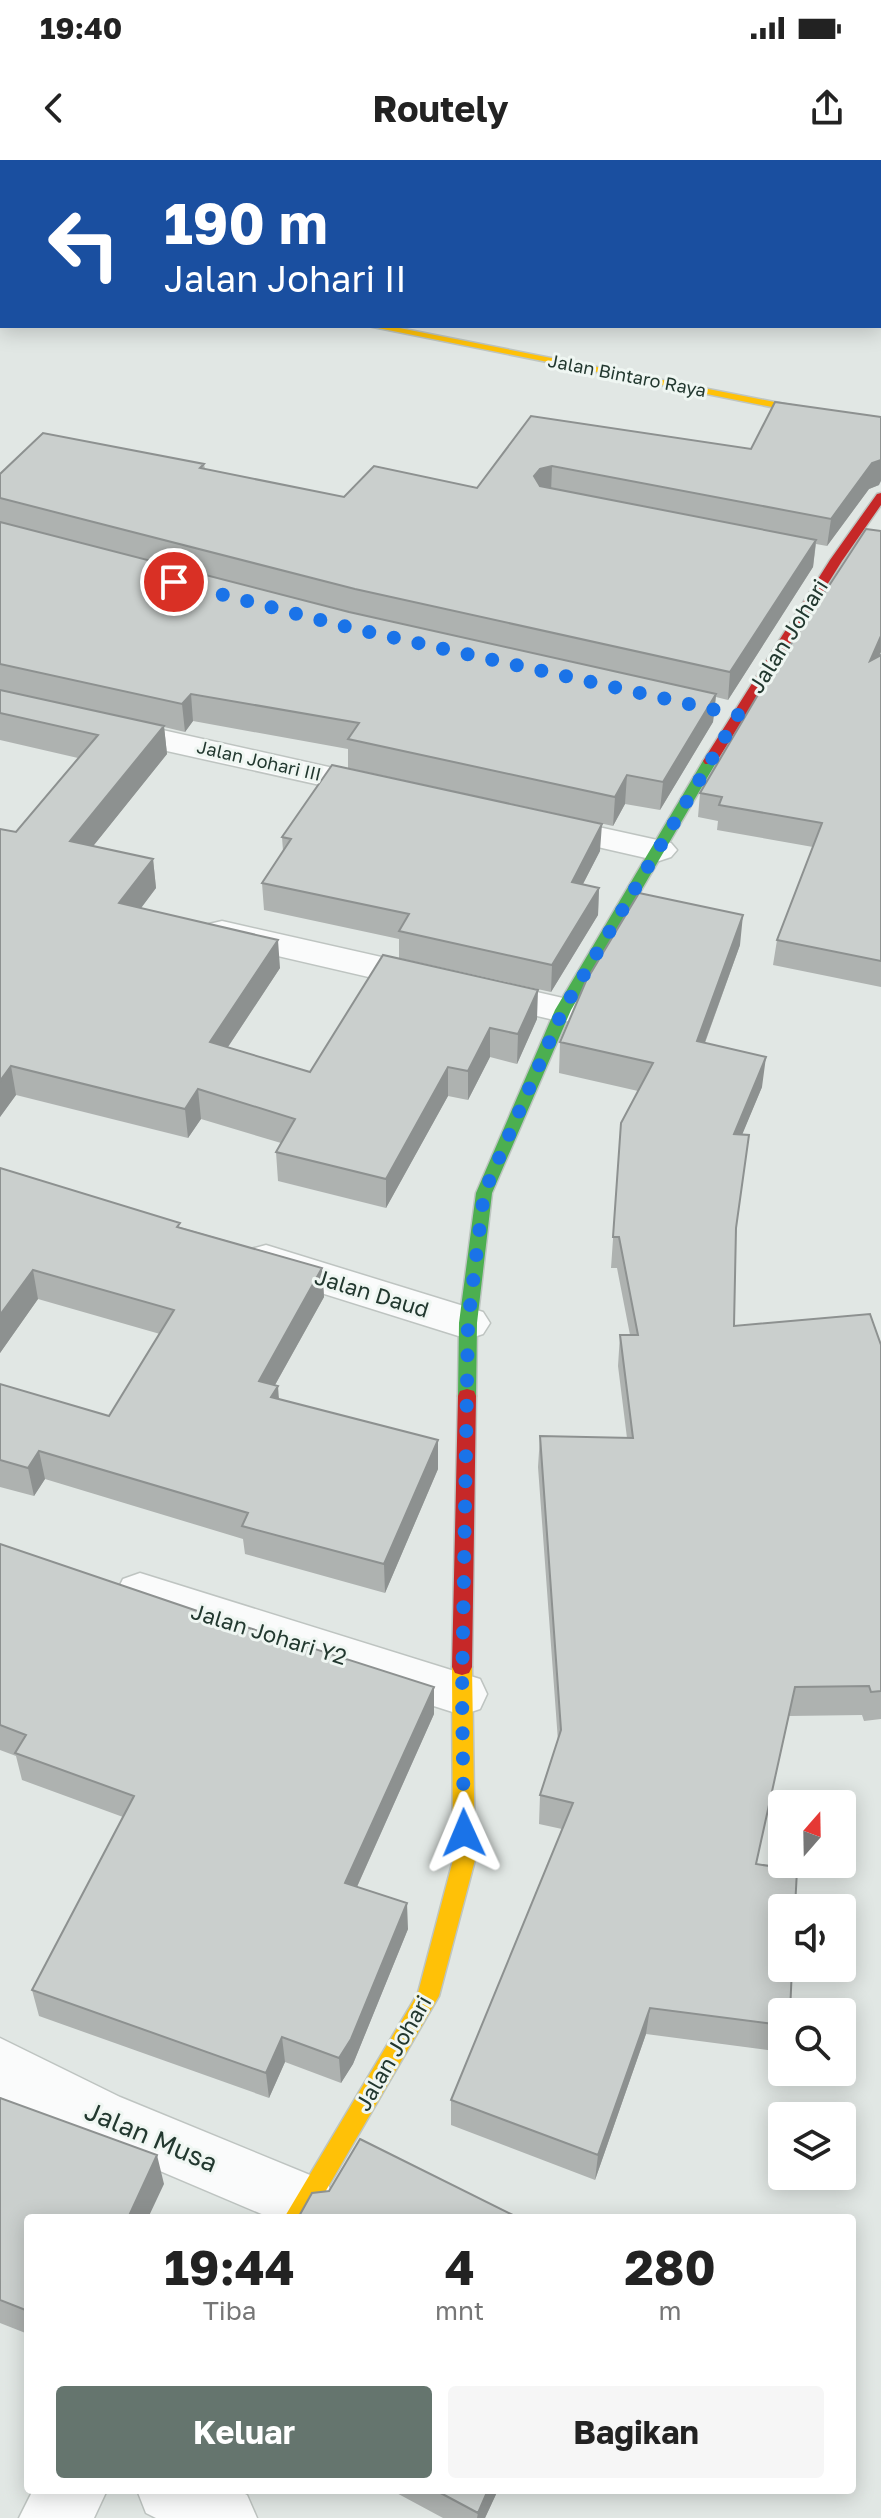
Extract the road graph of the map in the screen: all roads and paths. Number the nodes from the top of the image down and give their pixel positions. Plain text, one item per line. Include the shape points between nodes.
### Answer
1 (383, 328) edge
2 (881, 426) edge
3 (881, 497) edge
4 (806, 554) edge
5 (836, 560) junction
6 (0, 704) edge
7 (417, 796) edge
8 (508, 817) edge
9 (659, 850) junction
10 (204, 928) edge
11 (563, 1010) junction
12 (227, 1248) edge
13 (468, 1323) junction
14 (104, 1582) edge
15 (462, 1694) junction
16 (0, 2065) edge
17 (301, 2211) edge
18 (72, 2494) edge
19 (177, 2494) edge
20 (52, 2518) edge
21 (224, 2518) edge

1 - 2 street, Jalan Bintaro Raya
3 - 5 street, Jalan Johari
4 - 5 street
5 - 9 street, Jalan Johari via 731,714
6 - 7 street, Jalan Johari III
8 - 9 street
9 - 11 street, Jalan Johari
10 - 11 street
11 - 13 street, Jalan Johari via 484,1193
12 - 13 street, Jalan Daud
13 - 15 street, Jalan Johari
14 - 15 street, Jalan Johari Y2
15 - 17 street, Jalan Johari via 464,1860 428,1996
16 - 17 street, Jalan Musa
18 - 20 street
19 - 21 street

